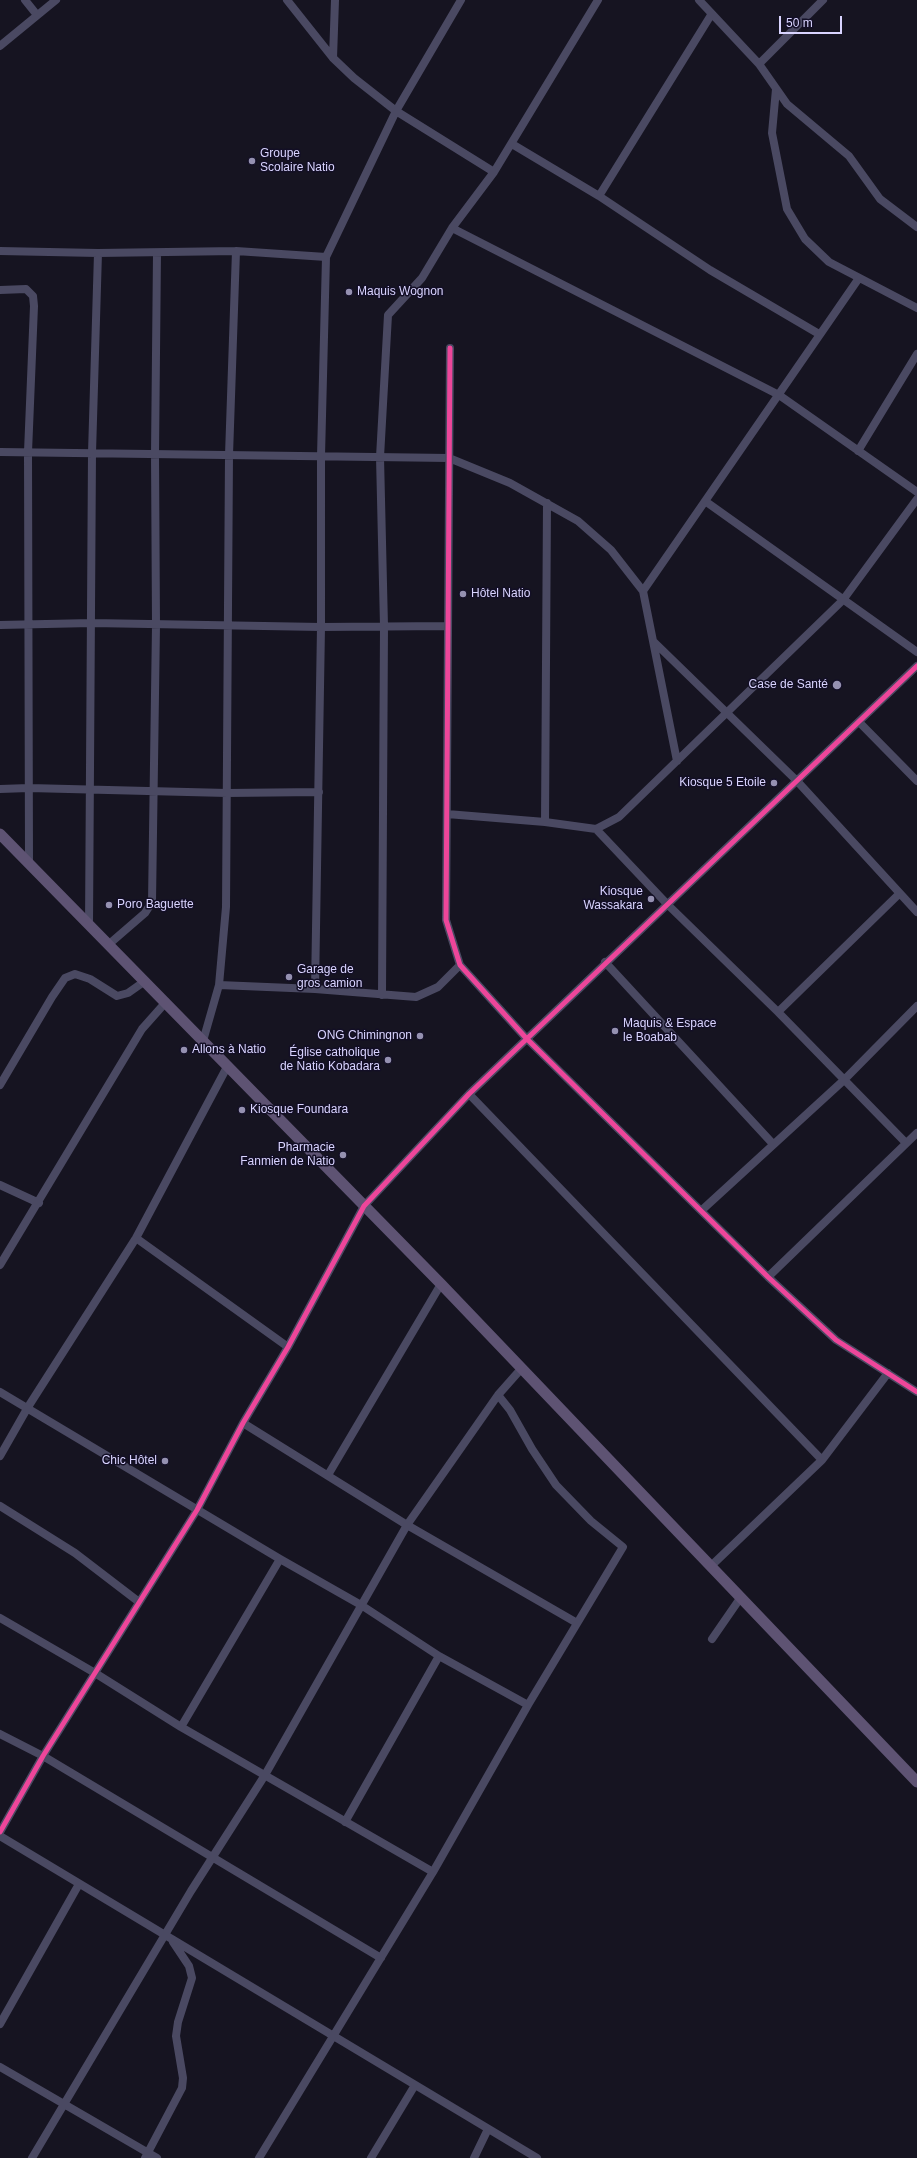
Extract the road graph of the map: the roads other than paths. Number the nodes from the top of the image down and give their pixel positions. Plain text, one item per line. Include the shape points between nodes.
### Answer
1 (25, 0) edge
2 (56, 0) edge
3 (287, 0) edge
4 (335, 0) edge
5 (461, 0) edge
6 (598, 0) edge
7 (698, 0) edge
8 (823, 0) edge
9 (37, 15) junction
10 (711, 15) junction
11 (0, 46) edge
12 (333, 58) junction
13 (759, 64) junction
14 (776, 89) junction
15 (396, 111) junction
16 (512, 144) junction
17 (494, 172) junction
18 (599, 196) junction
19 (917, 227) edge
20 (452, 228) junction
21 (0, 251) edge
22 (236, 251) junction
23 (98, 253) junction
24 (157, 253) junction
25 (326, 257) junction
26 (859, 278) junction
27 (0, 290) edge
28 (917, 308) edge
29 (819, 334) junction
30 (450, 348) dead end
31 (917, 354) edge
32 (779, 395) junction
33 (858, 451) junction
34 (0, 452) edge
35 (28, 452) junction
36 (92, 453) junction
37 (155, 454) junction
38 (229, 455) junction
39 (321, 456) junction
40 (380, 457) junction
41 (449, 458) junction
42 (917, 492) edge
43 (917, 499) edge
44 (705, 502) junction
45 (546, 503) junction
46 (643, 591) junction
47 (843, 600) junction
48 (92, 623) junction
49 (229, 624) junction
50 (0, 625) edge
51 (29, 625) junction
52 (156, 625) junction
53 (384, 626) junction
54 (448, 626) junction
55 (321, 627) junction
56 (654, 642) junction
57 (917, 652) edge
58 (917, 666) edge
59 (727, 714) junction
60 (859, 722) junction
61 (677, 761) junction
62 (797, 780) junction
63 (917, 781) edge
64 (29, 788) junction
65 (0, 790) edge
66 (153, 790) junction
67 (90, 791) junction
68 (319, 792) junction
69 (227, 793) junction
70 (447, 814) junction
71 (545, 822) junction
72 (596, 829) junction
73 (0, 834) edge
74 (29, 861) junction
75 (899, 894) junction
76 (667, 904) junction
77 (917, 912) edge
78 (89, 925) junction
79 (108, 945) junction
80 (605, 962) junction
81 (460, 965) junction
82 (145, 981) junction
83 (219, 985) junction
84 (315, 989) junction
85 (382, 995) junction
86 (166, 1002) junction
87 (917, 1006) edge
88 (778, 1012) junction
89 (526, 1038) junction
90 (204, 1041) junction
91 (227, 1067) junction
92 (844, 1080) junction
93 (0, 1085) edge
94 (469, 1094) junction
95 (917, 1133) edge
96 (906, 1143) junction
97 (773, 1144) junction
98 (0, 1185) edge
99 (39, 1203) junction
100 (364, 1206) junction
101 (702, 1210) junction
102 (136, 1238) junction
103 (0, 1265) edge
104 (768, 1276) junction
105 (440, 1284) junction
106 (288, 1347) junction
107 (521, 1369) junction
108 (888, 1373) junction
109 (0, 1392) edge
110 (917, 1392) edge
111 (498, 1395) junction
112 (28, 1407) junction
113 (243, 1423) junction
114 (0, 1456) edge
115 (822, 1460) junction
116 (328, 1475) junction
117 (0, 1506) edge
118 (197, 1510) junction
119 (407, 1525) junction
120 (280, 1559) junction
121 (711, 1566) junction
122 (741, 1597) junction
123 (139, 1602) junction
124 (361, 1605) junction
125 (0, 1618) edge
126 (577, 1623) junction
127 (712, 1639) dead end
128 (440, 1656) junction
129 (95, 1672) junction
130 (528, 1705) junction
131 (181, 1727) junction
132 (0, 1734) edge
133 (43, 1756) junction
134 (265, 1776) junction
135 (917, 1782) edge
136 (345, 1822) junction
137 (0, 1832) edge
138 (0, 1836) edge
139 (211, 1857) junction
140 (433, 1872) junction
141 (79, 1884) junction
142 (168, 1937) junction
143 (381, 1958) junction
144 (0, 2024) edge
145 (334, 2036) junction
146 (0, 2067) edge
147 (415, 2085) junction
148 (64, 2104) junction
149 (488, 2129) junction
150 (147, 2155) edge
151 (32, 2158) edge
152 (157, 2158) edge
153 (260, 2158) edge
154 (371, 2158) edge
155 (474, 2158) edge
156 (537, 2158) edge

1 - 9 street
2 - 9 street
3 - 12 street
4 - 12 street
5 - 15 street
6 - 16 street
7 - 10 street
8 - 13 street
9 - 11 street
10 - 13 street
10 - 18 street
12 - 15 street
13 - 14 street
14 - 19 street via 787,104 849,156 880,199
14 - 26 street via 772,133 787,209 805,239 829,262
15 - 17 street
15 - 25 street
16 - 17 street
16 - 18 street
17 - 20 street
18 - 29 street via 710,270
20 - 32 street
20 - 40 street via 422,278 388,315
21 - 23 street
22 - 24 street
22 - 25 street
22 - 38 street
23 - 24 street
23 - 36 street
24 - 37 street
25 - 39 street
26 - 28 street
26 - 29 street
27 - 35 street via 26,289 33,296
29 - 32 street
30 - 41 street
31 - 33 street
32 - 33 street
32 - 44 street
33 - 42 street
34 - 35 street
35 - 36 street
35 - 51 street
36 - 37 street
36 - 48 street
37 - 38 street
37 - 52 street
38 - 39 street
38 - 49 street
39 - 40 street
39 - 55 street
40 - 41 street
40 - 53 street
41 - 45 street via 510,483
41 - 54 street
43 - 47 street
44 - 46 street
44 - 47 street
45 - 46 street via 578,521 611,550
45 - 71 street
46 - 56 street
47 - 57 street
47 - 59 street
48 - 51 street
48 - 52 street
48 - 67 street
49 - 52 street
49 - 55 street
49 - 69 street
50 - 51 street
51 - 64 street
52 - 66 street
53 - 54 street
53 - 55 street
53 - 85 street
54 - 70 street
55 - 68 street
56 - 59 street
56 - 61 street
58 - 60 street
59 - 61 street
59 - 62 street
60 - 62 street
60 - 63 street
61 - 72 street via 618,817
62 - 75 street
62 - 76 street
64 - 65 street
64 - 67 street
64 - 74 street
66 - 67 street
66 - 69 street
66 - 79 street via 152,902 145,913
67 - 78 street
68 - 69 street
68 - 84 street
69 - 83 street via 226,906
70 - 71 street
70 - 81 street via 446,920
71 - 72 street
72 - 76 street
73 - 74 main road
74 - 78 main road
75 - 77 street
75 - 88 street
76 - 80 street
76 - 88 street
78 - 79 main road
79 - 82 main road
80 - 89 street
80 - 97 street
81 - 85 street via 438,987 416,997
81 - 89 street
82 - 86 main road
82 - 93 street via 128,993 117,996 90,979 75,974 66,978
83 - 84 street
83 - 90 street
84 - 85 street
86 - 90 main road
86 - 99 street via 142,1029
87 - 92 street
88 - 92 street
89 - 94 street
89 - 101 street
90 - 91 main road
91 - 100 main road
91 - 102 street
92 - 96 street
92 - 97 street
94 - 100 street
94 - 115 street
95 - 96 street
96 - 104 street
97 - 101 street
98 - 99 street
99 - 103 street
100 - 105 main road
100 - 106 street
101 - 104 street
102 - 106 street
102 - 112 street
104 - 108 street via 836,1340
105 - 107 main road
105 - 116 street
106 - 113 street
107 - 111 street
107 - 121 main road
108 - 110 street
108 - 115 street
109 - 112 street
111 - 119 street
111 - 126 street via 556,1485 591,1521 623,1547
112 - 114 street
112 - 118 street
113 - 116 street
113 - 118 street
115 - 121 street
116 - 119 street
117 - 123 street via 75,1553
118 - 120 street
118 - 123 street
119 - 124 street
119 - 126 street
120 - 124 street
120 - 131 street
121 - 122 main road
122 - 127 street
122 - 135 main road
123 - 129 street
124 - 128 street
124 - 134 street
125 - 129 street
126 - 130 street
128 - 130 street
128 - 136 street
129 - 131 street
129 - 133 street
130 - 140 street
131 - 134 street
132 - 133 street
133 - 137 street
133 - 139 street
134 - 136 street
134 - 139 street
136 - 140 street
138 - 141 street
139 - 142 street
139 - 143 street
140 - 143 street
141 - 142 street
141 - 144 street
142 - 145 street
142 - 148 street
142 - 150 street via 189,1966 192,1978 176,2036 184,2078 182,2088
143 - 145 street
145 - 147 street
145 - 153 street
146 - 148 street
147 - 149 street
147 - 154 street
148 - 150 street
148 - 151 street
149 - 155 street
149 - 156 street
150 - 152 street

